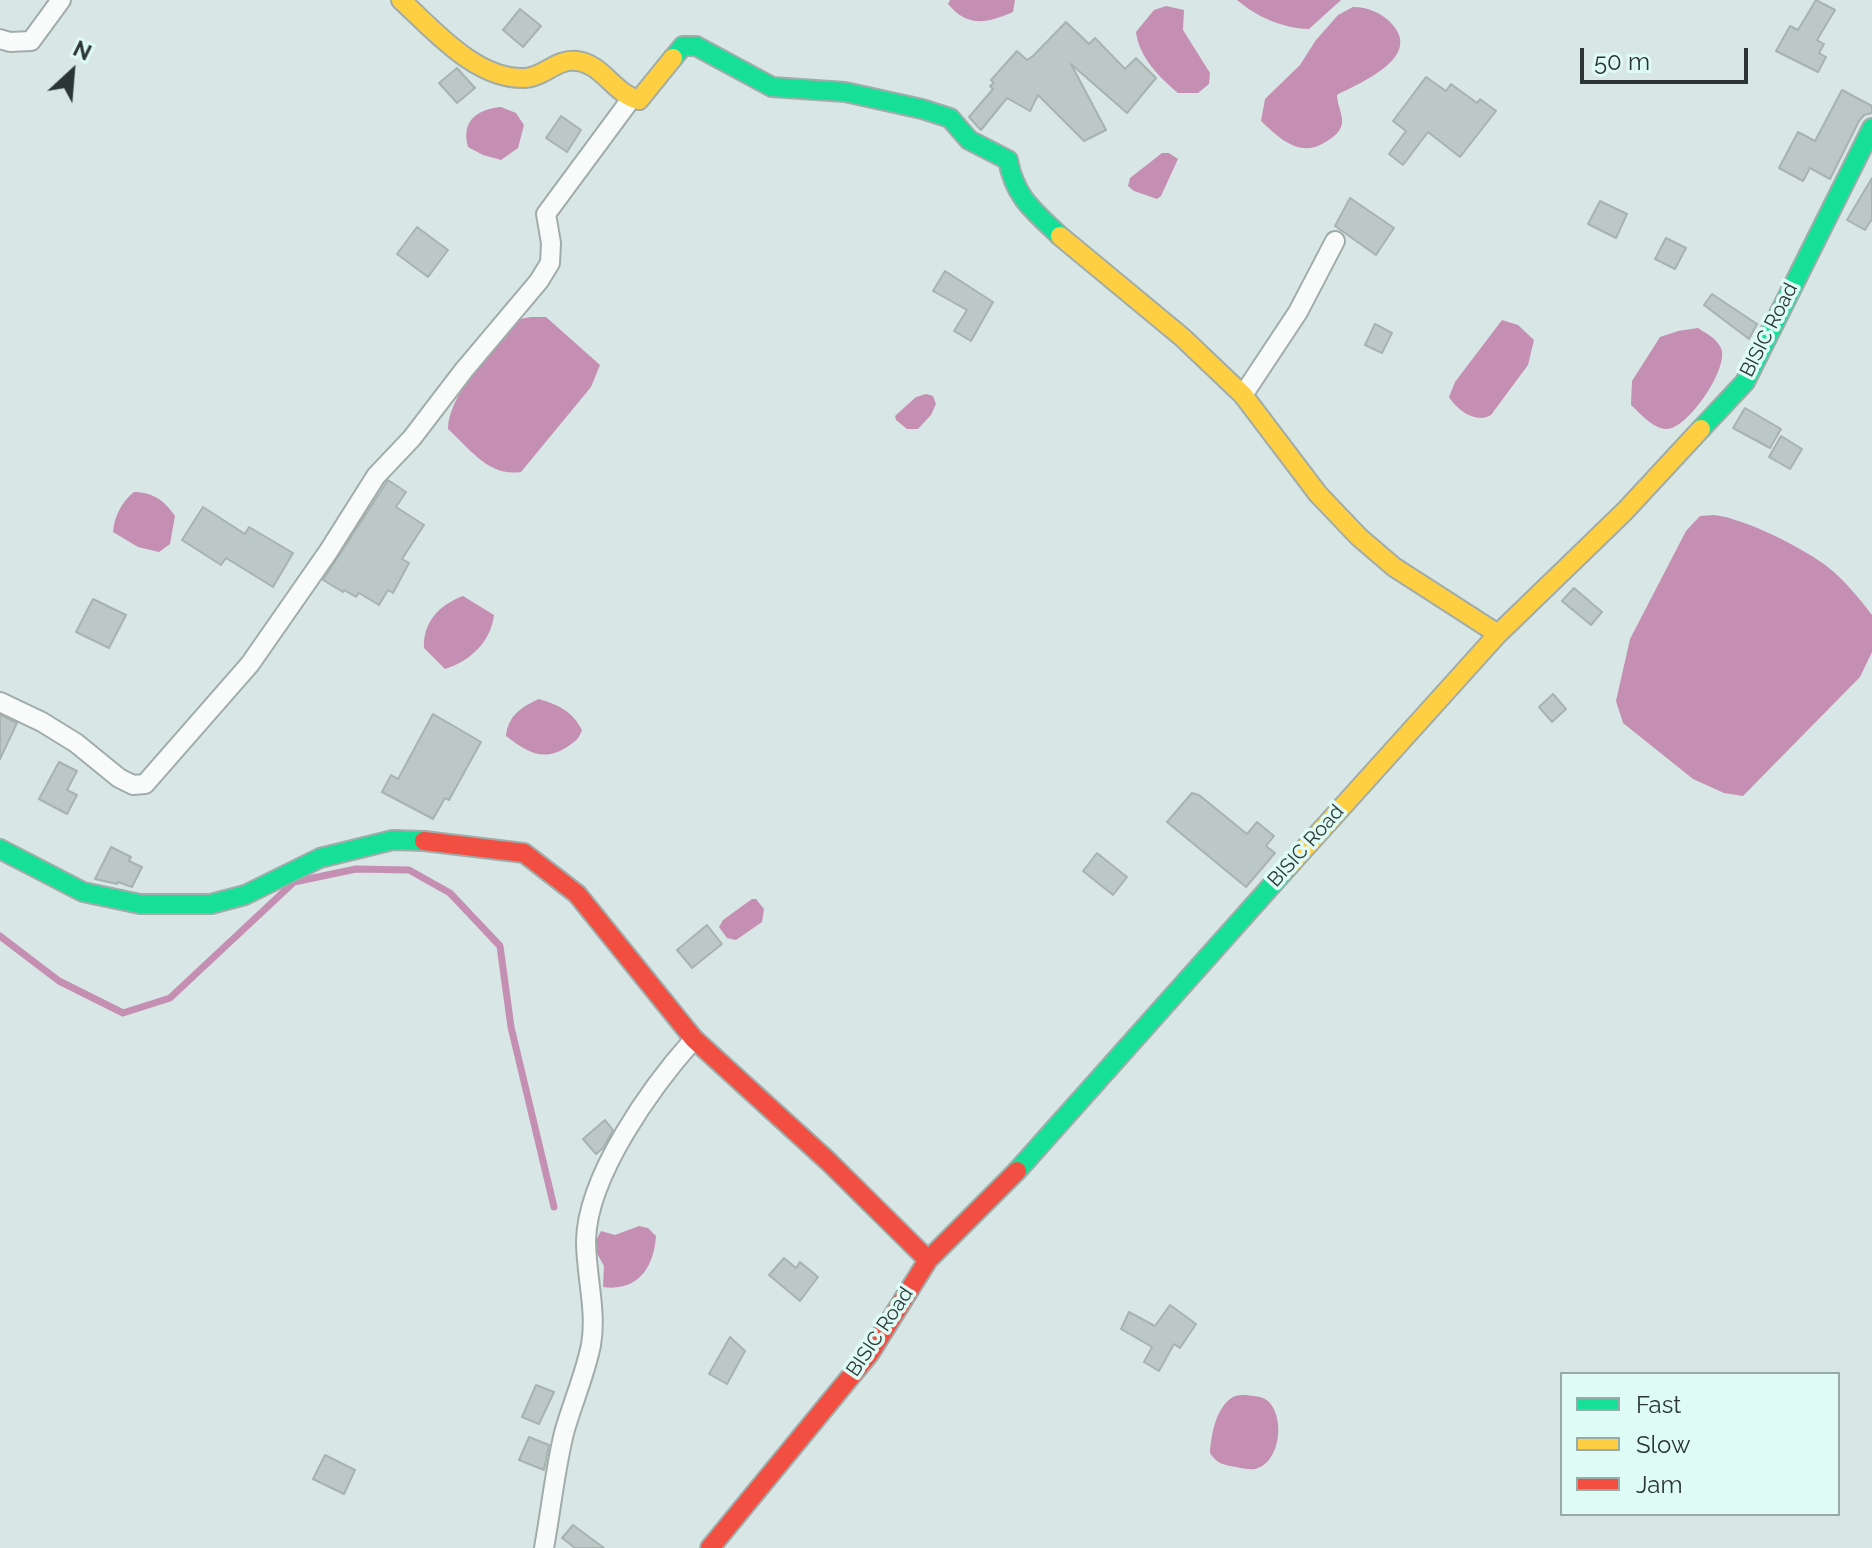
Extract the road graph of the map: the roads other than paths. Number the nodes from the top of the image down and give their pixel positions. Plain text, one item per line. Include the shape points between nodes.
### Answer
1 (61, 0) edge
2 (401, 0) edge
3 (0, 39) edge
4 (631, 99) junction
5 (1872, 128) edge
6 (1335, 241) dead end
7 (1243, 395) junction
8 (1498, 634) junction
9 (0, 702) edge
10 (0, 849) edge
11 (694, 1039) junction
12 (928, 1260) junction
13 (544, 1548) edge
14 (710, 1548) edge

1 - 3 street via 31,41
2 - 4 street via 490,73 527,78 560,62 580,60
4 - 7 street via 646,94 683,46 696,46 772,87 845,92 950,118 969,140 1008,160 1012,183 1025,203 1081,256 1182,337
4 - 9 street via 546,214 550,263 539,281 376,476 250,664 145,784 119,778 76,743
5 - 8 street, BISIC Road via 1745,382 1625,511
6 - 7 street via 1298,312
7 - 8 street via 1318,494 1359,537 1394,567
8 - 12 street, BISIC Road via 1036,1152
10 - 11 street via 83,892 140,904 211,904 245,895 320,858 393,840 524,853 577,894
11 - 12 street
11 - 13 street via 668,1068 615,1151 589,1213 591,1344 564,1435
12 - 14 street, BISIC Road via 870,1353

